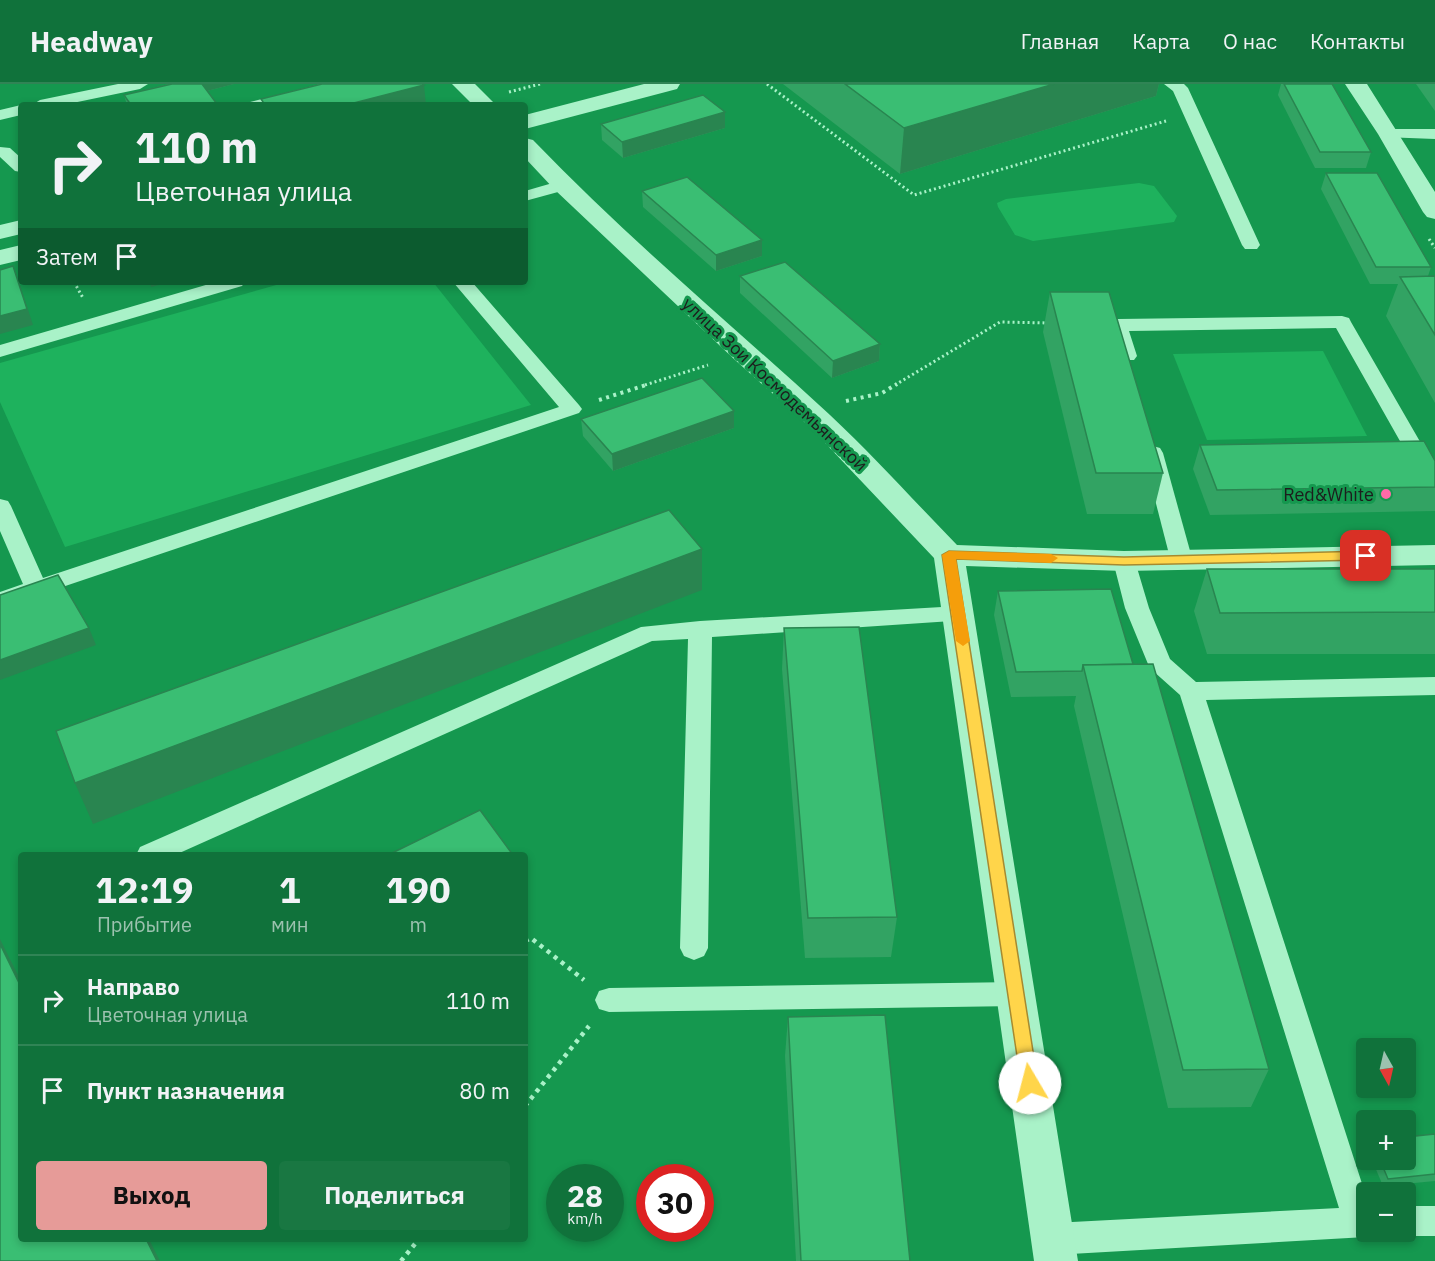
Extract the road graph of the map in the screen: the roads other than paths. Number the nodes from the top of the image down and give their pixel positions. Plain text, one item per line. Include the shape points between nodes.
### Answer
1 (140, 84) edge
2 (340, 84) edge
3 (463, 84) edge
4 (589, 84) edge
5 (669, 84) edge
6 (1172, 84) edge
7 (1356, 84) edge
8 (54, 102) edge
9 (268, 102) edge
10 (481, 102) edge
11 (528, 109) edge
12 (18, 111) edge
13 (528, 111) edge
14 (0, 115) edge
15 (1389, 134) junction
16 (1435, 134) edge
17 (528, 148) edge
18 (2, 151) edge
19 (18, 164) edge
20 (563, 185) junction
21 (528, 195) edge
22 (1435, 212) edge
23 (18, 228) edge
24 (0, 232) edge
25 (1251, 245) dead end
26 (18, 253) edge
27 (0, 258) edge
28 (226, 285) edge
29 (465, 285) edge
30 (0, 351) edge
31 (1130, 370) edge
32 (1148, 436) edge
33 (1416, 453) edge
34 (0, 506) edge
35 (949, 555) junction
36 (1435, 555) edge
37 (1181, 558) junction
38 (1124, 561) junction
39 (36, 588) junction
40 (0, 600) edge
41 (959, 614) junction
42 (699, 629) junction
43 (1435, 686) edge
44 (1191, 691) junction
45 (156, 852) edge
46 (694, 948) dead end
47 (1017, 994) junction
48 (609, 1000) road end
49 (1356, 1200) edge
50 (1356, 1223) edge
51 (1054, 1250) edge

1 - 8 lane
2 - 9 lane
3 - 10 street
4 - 11 street
5 - 13 street
6 - 25 lane via 1180,88
7 - 15 street
12 - 14 lane
15 - 16 lane
15 - 22 street
17 - 20 street, улица Зои Космодемьянской
18 - 19 lane
20 - 21 lane
20 - 35 street, улица Зои Космодемьянской via 808,410
23 - 24 street
26 - 27 street
28 - 30 lane
29 - 39 lane via 572,409
31 - 33 lane via 1118,325 1342,322
32 - 37 lane
34 - 39 lane
35 - 38 street
35 - 41 street
36 - 37 street
37 - 38 street
38 - 44 lane via 1137,608 1160,664
39 - 40 lane
41 - 42 lane
41 - 47 street
42 - 45 lane via 649,633
42 - 46 lane
43 - 44 lane
44 - 49 lane
47 - 48 lane
47 - 51 street
50 - 51 lane

